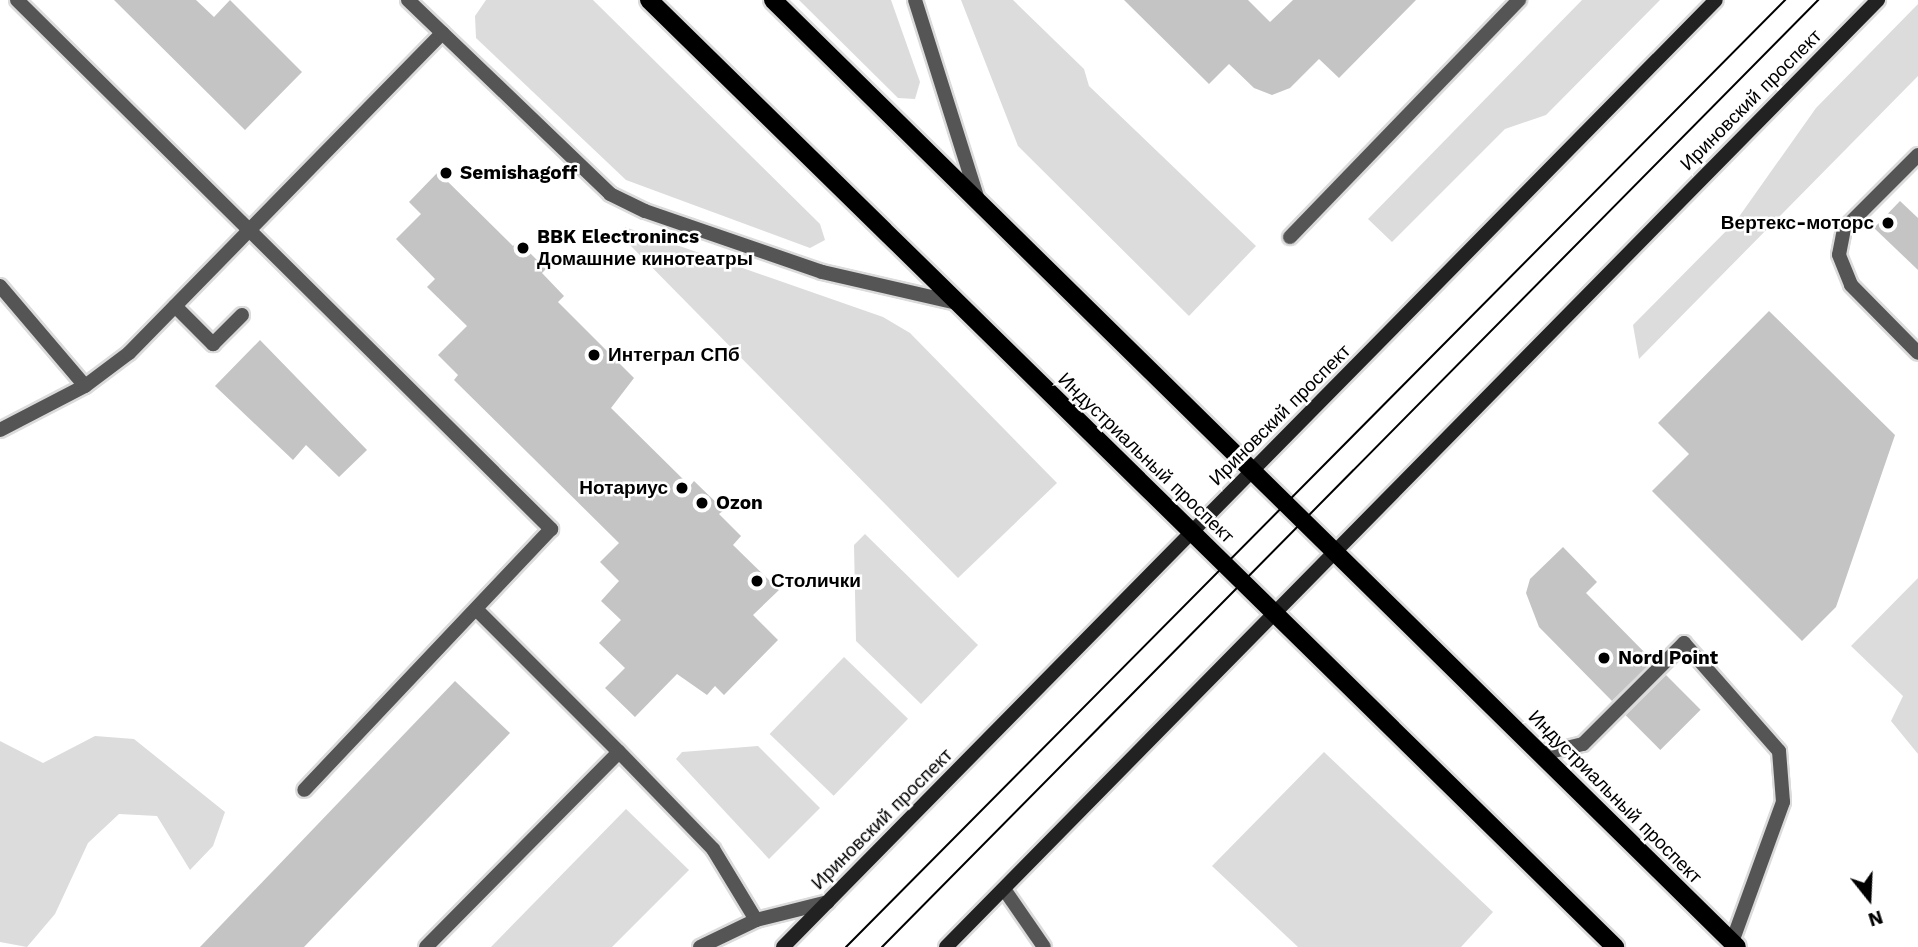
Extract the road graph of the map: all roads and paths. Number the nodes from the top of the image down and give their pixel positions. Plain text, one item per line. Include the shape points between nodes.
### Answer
1 (17, 0) edge
2 (408, 0) edge
3 (649, 0) edge
4 (773, 0) edge
5 (915, 0) edge
6 (1519, 0) edge
7 (1716, 0) edge
8 (1878, 0) edge
9 (442, 33) junction
10 (1918, 155) edge
11 (980, 204) junction
12 (250, 229) junction
13 (1290, 237) dead end
14 (0, 286) edge
15 (957, 303) junction
16 (174, 306) junction
17 (242, 315) dead end
18 (1918, 353) edge
19 (85, 386) junction
20 (0, 430) edge
21 (1251, 472) junction
22 (1193, 531) junction
23 (1332, 551) junction
24 (478, 611) junction
25 (1273, 611) junction
26 (619, 752) junction
27 (1542, 754) junction
28 (304, 790) dead end
29 (1004, 889) junction
30 (828, 901) junction
31 (757, 920) junction
32 (1735, 945) edge
33 (426, 947) edge
34 (700, 947) edge
35 (783, 947) edge
36 (946, 947) edge
37 (1045, 947) edge
38 (1615, 947) edge

1 - 12 street
2 - 9 street
3 - 15 main road, Индустриальный проспект
4 - 11 main road, Индустриальный проспект
5 - 11 street
6 - 13 street
7 - 21 main road, Ириновский проспект
8 - 23 main road, Ириновский проспект
9 - 12 street
9 - 15 street via 610,194 645,211 822,272
10 - 18 street via 1844,229 1839,255 1851,285
11 - 21 main road, Индустриальный проспект
12 - 16 street
12 - 24 street via 551,529
14 - 19 street
15 - 22 main road, Индустриальный проспект
16 - 17 street via 213,344
16 - 19 street via 129,353
19 - 20 street
21 - 22 main road, Ириновский проспект
21 - 23 main road, Индустриальный проспект
22 - 25 main road, Индустриальный проспект
22 - 30 main road, Ириновский проспект
23 - 25 main road, Ириновский проспект
23 - 27 main road, Индустриальный проспект
24 - 26 street
24 - 28 street
25 - 29 main road, Ириновский проспект
25 - 38 main road, Индустриальный проспект
26 - 31 street via 713,849
26 - 33 street
27 - 32 main road, Индустриальный проспект
27 - 32 street via 1583,744 1684,643 1779,751 1783,802
29 - 36 main road, Ириновский проспект
29 - 37 street
30 - 31 street
30 - 35 main road, Ириновский проспект
31 - 34 street

